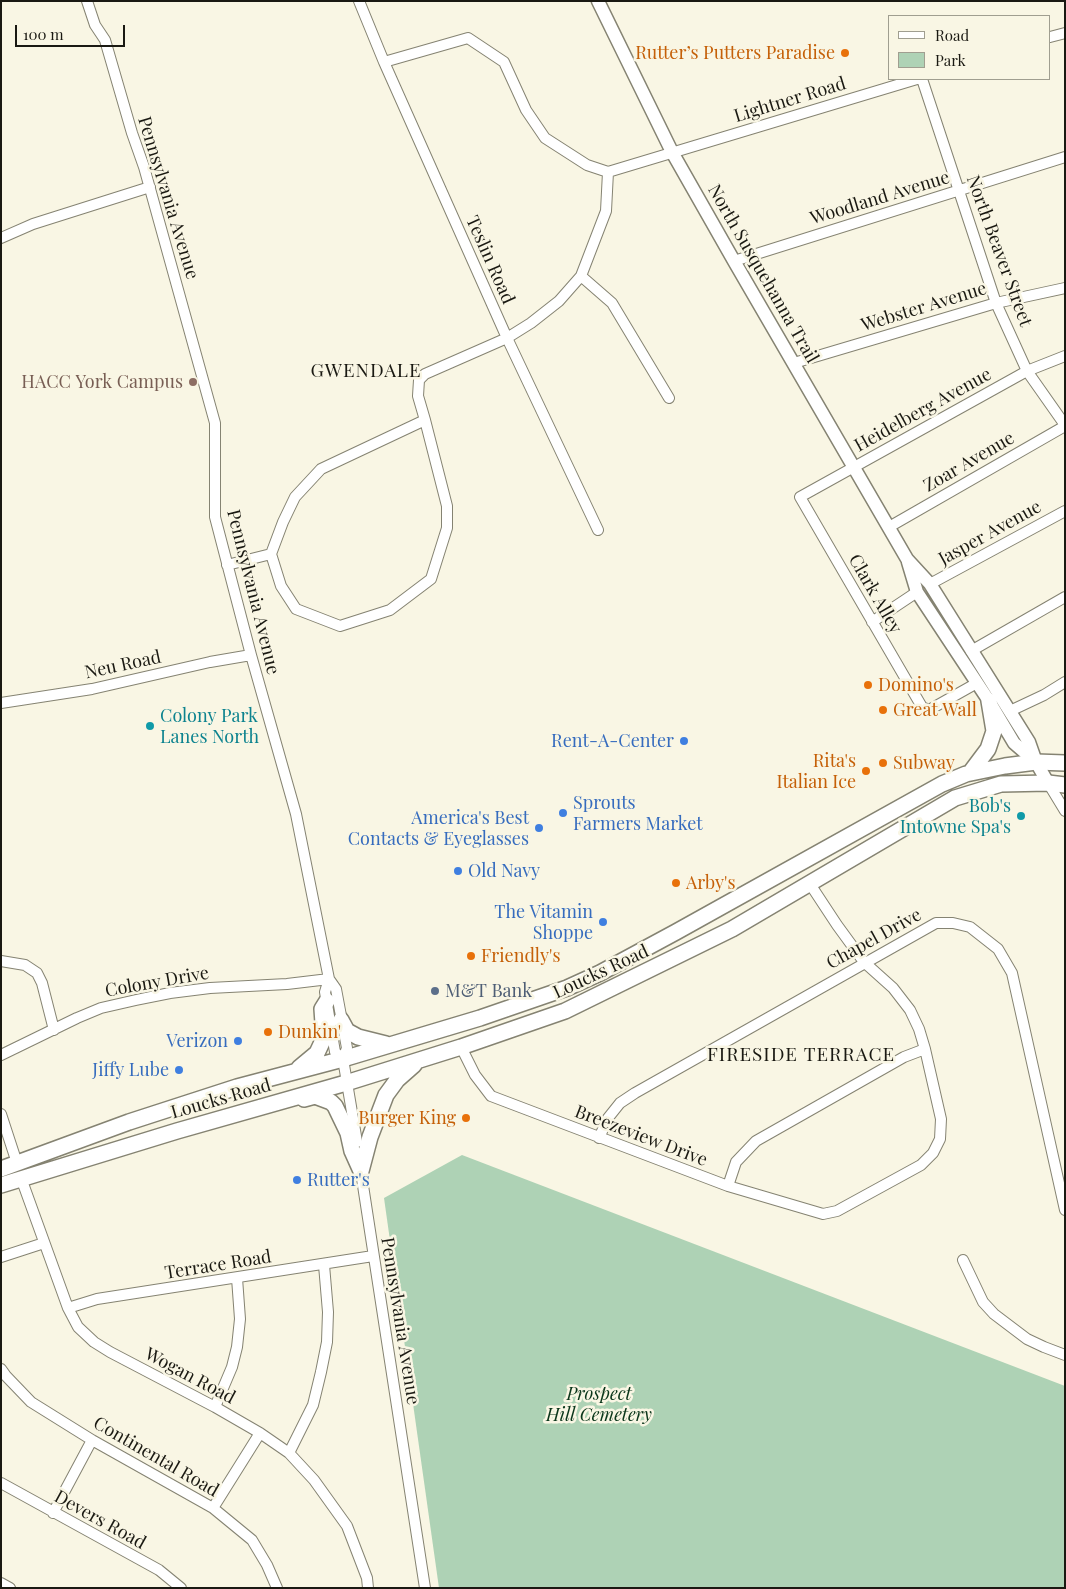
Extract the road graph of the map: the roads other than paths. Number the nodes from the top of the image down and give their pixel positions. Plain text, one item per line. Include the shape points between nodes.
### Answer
1 (88, 1) edge
2 (359, 1) edge
3 (598, 1) edge
4 (1065, 32) edge
5 (1051, 37) edge
6 (384, 62) junction
7 (914, 80) edge
8 (922, 80) edge
9 (672, 152) junction
10 (1065, 157) edge
11 (608, 172) junction
12 (150, 187) junction
13 (959, 191) junction
14 (1, 238) edge
15 (734, 261) junction
16 (581, 276) junction
17 (1065, 288) edge
18 (996, 302) junction
19 (507, 338) junction
20 (1065, 356) edge
21 (794, 363) junction
22 (1027, 371) junction
23 (669, 398) dead end
24 (425, 420) junction
25 (1065, 426) edge
26 (854, 467) junction
27 (800, 497) joint
28 (1065, 511) edge
29 (889, 527) junction
30 (598, 530) dead end
31 (271, 554) junction
32 (907, 559) junction
33 (227, 566) junction
34 (930, 584) junction
35 (917, 592) junction
36 (1065, 597) edge
37 (872, 622) junction
38 (971, 651) junction
39 (251, 655) junction
40 (1065, 682) edge
41 (977, 683) junction
42 (989, 701) junction
43 (1, 703) edge
44 (1010, 711) junction
45 (1036, 762) junction
46 (1065, 763) edge
47 (970, 773) junction
48 (1048, 783) junction
49 (1065, 785) edge
50 (1065, 811) edge
51 (810, 884) junction
52 (1, 961) edge
53 (864, 962) junction
54 (329, 979) junction
55 (327, 1001) junction
56 (341, 1020) junction
57 (54, 1030) junction
58 (390, 1044) junction
59 (461, 1047) junction
60 (925, 1049) junction
61 (1, 1054) edge
62 (342, 1059) junction
63 (422, 1059) junction
64 (296, 1071) junction
65 (346, 1083) junction
66 (271, 1104) junction
67 (1, 1114) edge
68 (599, 1138) junction
69 (1, 1169) edge
70 (19, 1171) junction
71 (361, 1171) junction
72 (1, 1185) edge
73 (728, 1186) junction
74 (1065, 1210) edge
75 (44, 1242) junction
76 (374, 1256) junction
77 (1, 1257) edge
78 (963, 1260) dead end
79 (324, 1265) junction
80 (237, 1278) junction
81 (68, 1308) junction
82 (1065, 1355) edge
83 (1, 1369) edge
84 (215, 1407) junction
85 (260, 1432) junction
86 (92, 1440) junction
87 (289, 1453) junction
88 (1, 1483) edge
89 (213, 1508) junction
90 (53, 1513) junction
91 (1, 1583) edge
92 (10, 1588) edge
93 (181, 1588) edge
94 (277, 1588) edge
95 (368, 1588) edge
96 (424, 1588) edge

1 - 12 street, Pennsylvania Avenue via 95,25 105,40
2 - 6 street, Teslin Road
3 - 9 main road, North Susquehanna Trail
4 - 5 street
6 - 11 street via 468,38 504,62 526,110 545,138 587,165
6 - 19 street, Teslin Road
7 - 9 street, Lightner Road
8 - 13 street, North Beaver Street
9 - 11 street, Lightner Road
9 - 15 main road, North Susquehanna Trail
10 - 13 street, Woodland Avenue
11 - 16 street via 606,211
12 - 14 street via 33,224
12 - 33 street, Pennsylvania Avenue via 216,423 216,517
13 - 15 street, Woodland Avenue
13 - 18 street, North Beaver Street
15 - 21 main road, North Susquehanna Trail
16 - 19 street via 559,301
16 - 23 street via 612,303
17 - 18 street, Webster Avenue
18 - 21 street, Webster Avenue
18 - 22 street, North Beaver Street
19 - 24 street via 425,374 419,380 418,396
19 - 30 street, Teslin Road
20 - 22 street, Heidelberg Avenue
21 - 26 main road, North Susquehanna Trail
22 - 25 street, North Beaver Street
22 - 26 street, Heidelberg Avenue
24 - 31 street via 321,469 296,497
24 - 31 street via 447,506 447,528 431,579 390,610 340,626 296,609 281,586
25 - 29 street, Zoar Avenue
26 - 27 street, Heidelberg Avenue
26 - 29 main road, North Susquehanna Trail
27 - 37 street, Clark Alley
28 - 34 street, Jasper Avenue
29 - 32 main road, North Susquehanna Trail
31 - 33 street
32 - 34 main road, North Susquehanna Trail
32 - 35 main road, North Susquehanna Trail
33 - 39 street, Pennsylvania Avenue
34 - 38 main road, North Susquehanna Trail
35 - 37 street
35 - 41 main road, North Susquehanna Trail
36 - 38 street
37 - 41 street, Clark Alley via 922,707 928,710
38 - 44 main road, North Susquehanna Trail
39 - 43 street, Neu Road via 92,689
39 - 54 street, Pennsylvania Avenue via 296,814
40 - 44 street
41 - 42 main road, North Susquehanna Trail
42 - 45 main road, North Susquehanna Trail via 1014,743
42 - 47 highway via 994,731 988,749
44 - 45 main road, North Susquehanna Trail via 1029,742
45 - 46 highway, Loucks Road
45 - 47 highway, Loucks Road
45 - 48 main road, North Susquehanna Trail
47 - 58 highway, Loucks Road via 927,791 600,973 520,1005
48 - 49 highway, Loucks Road
48 - 50 street
48 - 51 highway, Loucks Road via 1001,784 955,798
51 - 53 street
51 - 59 highway, Loucks Road via 732,929 565,1011
52 - 57 street via 25,965 37,973
53 - 60 street via 893,988 910,1010
53 - 68 street, Chapel Drive via 635,1092 608,1118
53 - 74 street, Chapel Drive via 936,923 970,927 998,949 1012,973
54 - 55 street, Pennsylvania Avenue via 325,992
54 - 56 street, Pennsylvania Avenue via 336,989
54 - 57 street, Colony Drive via 170,993 102,1008
55 - 62 street, Pennsylvania Avenue via 335,1052
55 - 64 highway via 322,1009 324,1038 317,1053
56 - 58 highway via 347,1031 358,1037
56 - 62 street, Pennsylvania Avenue via 347,1048
57 - 61 street, Colony Drive
58 - 62 highway, Loucks Road
59 - 63 highway, Loucks Road
59 - 68 street, Breezeview Drive via 475,1075 491,1096
60 - 73 street via 904,1057 756,1141 736,1162
60 - 73 street, Breezeview Drive via 941,1119 940,1139 933,1153 921,1165 837,1211 822,1214
62 - 64 highway, Loucks Road
62 - 65 street, Pennsylvania Avenue
63 - 65 highway, Loucks Road
63 - 71 highway via 397,1080 386,1096
64 - 70 highway, Loucks Road via 237,1086 147,1116
65 - 66 highway, Loucks Road
65 - 71 street, Pennsylvania Avenue
66 - 70 highway, Loucks Road
66 - 71 highway via 315,1096 331,1102 348,1133
67 - 70 street, Wogan Road
68 - 73 street, Breezeview Drive
69 - 70 highway, Loucks Road
70 - 72 highway, Loucks Road
70 - 75 street, Wogan Road
71 - 76 street, Pennsylvania Avenue
75 - 77 street
75 - 81 street, Wogan Road
76 - 79 street, Terrace Road
76 - 96 street, Pennsylvania Avenue
78 - 82 street via 983,1302 994,1314 1044,1348
79 - 80 street, Terrace Road
79 - 87 street via 328,1312 322,1372 313,1405
80 - 81 street, Terrace Road via 96,1299
80 - 84 street via 240,1319 236,1347 232,1367
81 - 84 street, Wogan Road via 78,1327 94,1342
83 - 86 street, Continental Road via 30,1402
84 - 85 street, Wogan Road
85 - 87 street, Wogan Road
85 - 89 street
86 - 89 street, Continental Road
86 - 90 street
87 - 95 street, Wogan Road via 314,1480 347,1526
88 - 90 street, Devers Road
89 - 94 street, Continental Road via 252,1540
90 - 93 street, Devers Road via 159,1570
91 - 92 street

